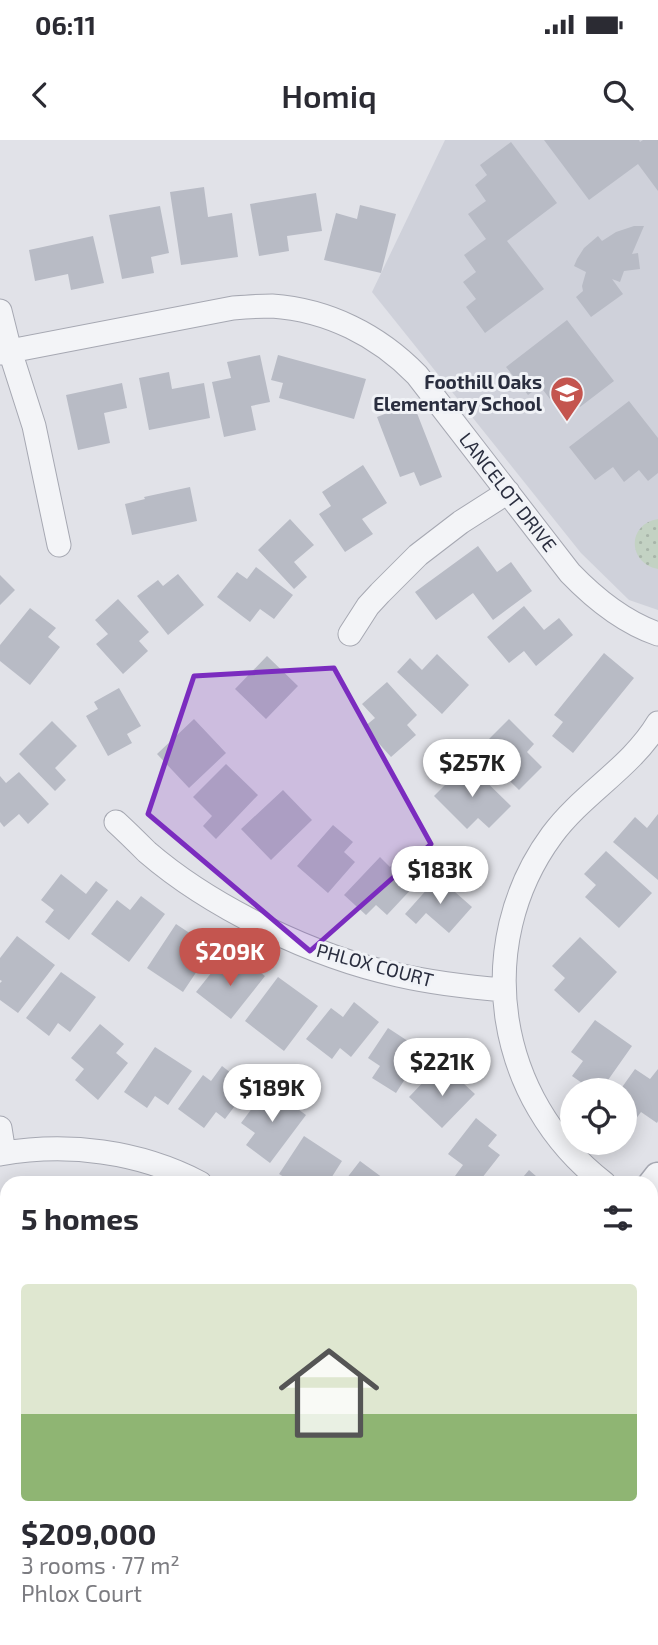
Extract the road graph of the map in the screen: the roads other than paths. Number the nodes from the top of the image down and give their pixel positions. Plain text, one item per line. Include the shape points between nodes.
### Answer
1 (0, 311) edge
2 (5, 352) edge
3 (508, 492) junction
4 (59, 545) dead end
5 (349, 634) dead end
6 (658, 634) edge
7 (658, 723) edge
8 (116, 822) dead end
9 (504, 990) junction
10 (0, 1128) edge
11 (2, 1154) edge
12 (184, 1176) edge
13 (596, 1176) edge

1 - 2 street
2 - 3 street, LANCELOT DRIVE via 233,308 307,311 375,339 404,362
2 - 4 street via 34,426
3 - 5 street via 418,555 380,593
3 - 6 street, LANCELOT DRIVE via 582,586 609,609
7 - 9 street via 635,754 575,808 533,865 509,931
8 - 9 street, PHLOX COURT via 183,879 296,942 398,975
9 - 13 street via 516,1061 530,1093 547,1124
10 - 11 street
11 - 12 street via 36,1149 102,1152

